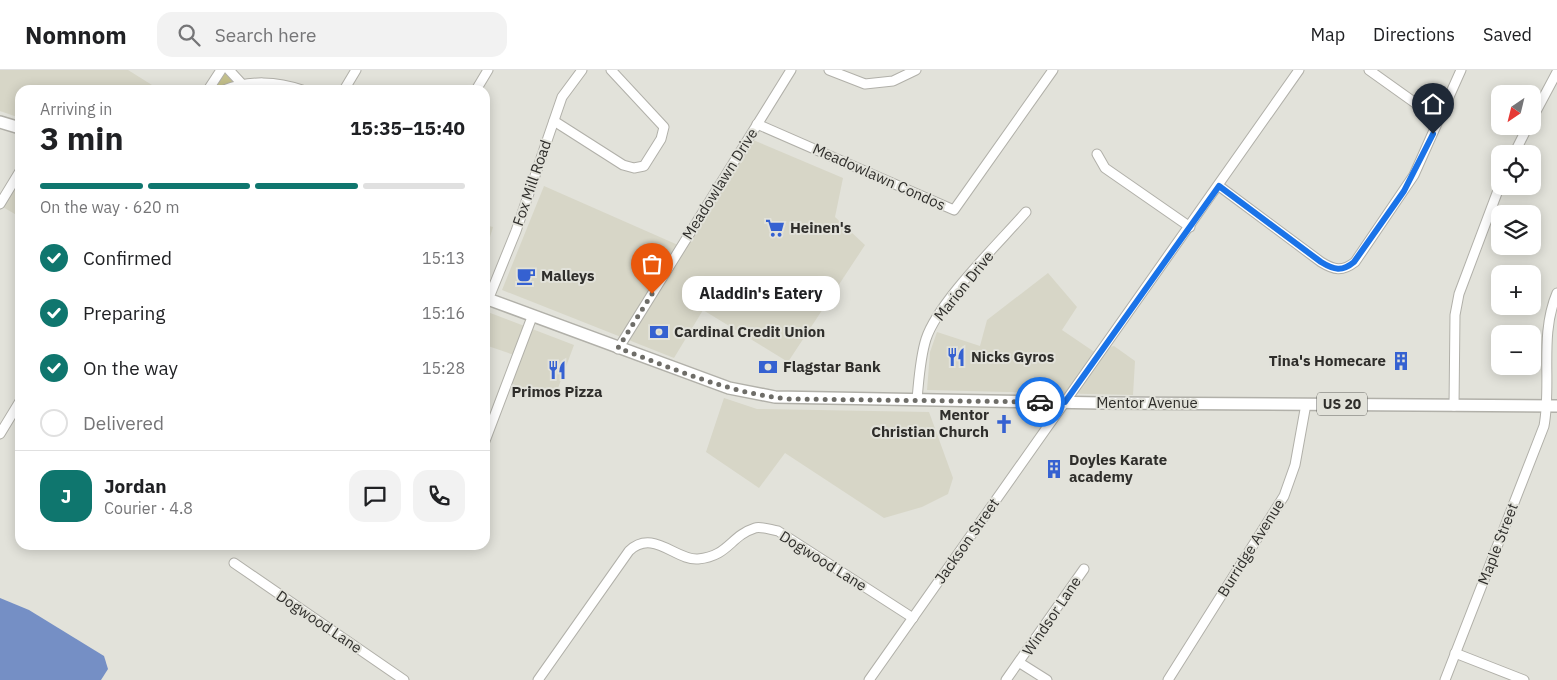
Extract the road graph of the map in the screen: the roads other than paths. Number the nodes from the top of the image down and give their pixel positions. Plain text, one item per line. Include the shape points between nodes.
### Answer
1 (221, 70) edge
2 (229, 70) edge
3 (356, 70) edge
4 (488, 70) edge
5 (582, 70) edge
6 (611, 70) edge
7 (791, 70) edge
8 (829, 70) edge
9 (916, 70) edge
10 (1053, 70) edge
11 (1369, 70) edge
12 (1461, 70) edge
13 (1295, 71) edge
14 (1557, 72) edge
15 (242, 84) junction
16 (211, 85) edge
17 (239, 85) edge
18 (278, 85) edge
19 (347, 85) edge
20 (479, 85) edge
21 (1541, 102) edge
22 (1440, 120) junction
23 (554, 121) junction
24 (0, 122) edge
25 (757, 124) junction
26 (15, 126) edge
27 (1097, 154) dead end
28 (15, 179) edge
29 (1219, 186) junction
30 (1496, 195) edge
31 (0, 204) edge
32 (1026, 212) dead end
33 (1190, 227) junction
34 (490, 292) edge
35 (1557, 293) edge
36 (490, 300) edge
37 (532, 317) junction
38 (618, 348) junction
39 (917, 399) junction
40 (1065, 402) junction
41 (1306, 404) junction
42 (1454, 406) junction
43 (1552, 406) edge
44 (15, 409) edge
45 (490, 428) edge
46 (0, 434) edge
47 (234, 563) dead end
48 (1084, 569) dead end
49 (912, 618) junction
50 (1455, 653) junction
51 (1020, 663) junction
52 (404, 680) edge
53 (538, 680) edge
54 (869, 680) edge
55 (1006, 680) edge
56 (1047, 680) edge
57 (1168, 680) edge
58 (1445, 680) edge
59 (1524, 680) edge

1 - 16 street
2 - 15 street
3 - 19 street
4 - 20 street
5 - 23 street, Fox Mill Road via 562,97
6 - 23 street via 664,126 661,139 644,166 623,165
7 - 25 street, Meadowlawn Drive
8 - 9 street via 864,84 892,81
10 - 25 street, Meadowlawn Condos via 954,210
11 - 22 street
12 - 22 street
13 - 29 street, Jackson Street
14 - 21 street
15 - 17 street
15 - 18 street
22 - 29 street via 1404,191 1346,269 1333,269 1321,262
23 - 34 street, Fox Mill Road via 516,231
24 - 26 main road
25 - 38 street, Meadowlawn Drive
27 - 33 street via 1105,168
28 - 31 street
29 - 33 street, Jackson Street
30 - 42 street via 1458,294
32 - 39 street, Marion Drive via 957,292 931,328 922,352
33 - 40 street, Jackson Street
35 - 43 street, Maple Street via 1548,326
36 - 37 main road, Mentor Avenue / US 20
37 - 38 main road, Mentor Avenue / US 20
37 - 45 street
38 - 39 main road, Mentor Avenue / US 20 via 752,394 790,399
39 - 40 main road, Mentor Avenue / US 20
40 - 41 main road, Mentor Avenue / US 20
40 - 49 street, Jackson Street
41 - 42 main road, Mentor Avenue / US 20
41 - 57 street, Burridge Avenue via 1295,465 1284,496
42 - 43 main road, Mentor Avenue / US 20
43 - 50 street, Maple Street
44 - 46 street
47 - 52 street, Dogwood Lane
48 - 51 street, Windsor Lane
49 - 53 street, Dogwood Lane via 778,531 756,527 737,538 719,555 695,560 661,546 642,543 629,550
49 - 54 street, Jackson Street
50 - 58 street, Maple Street
50 - 59 street
51 - 55 street, Windsor Lane
51 - 56 street, Windsor Lane

